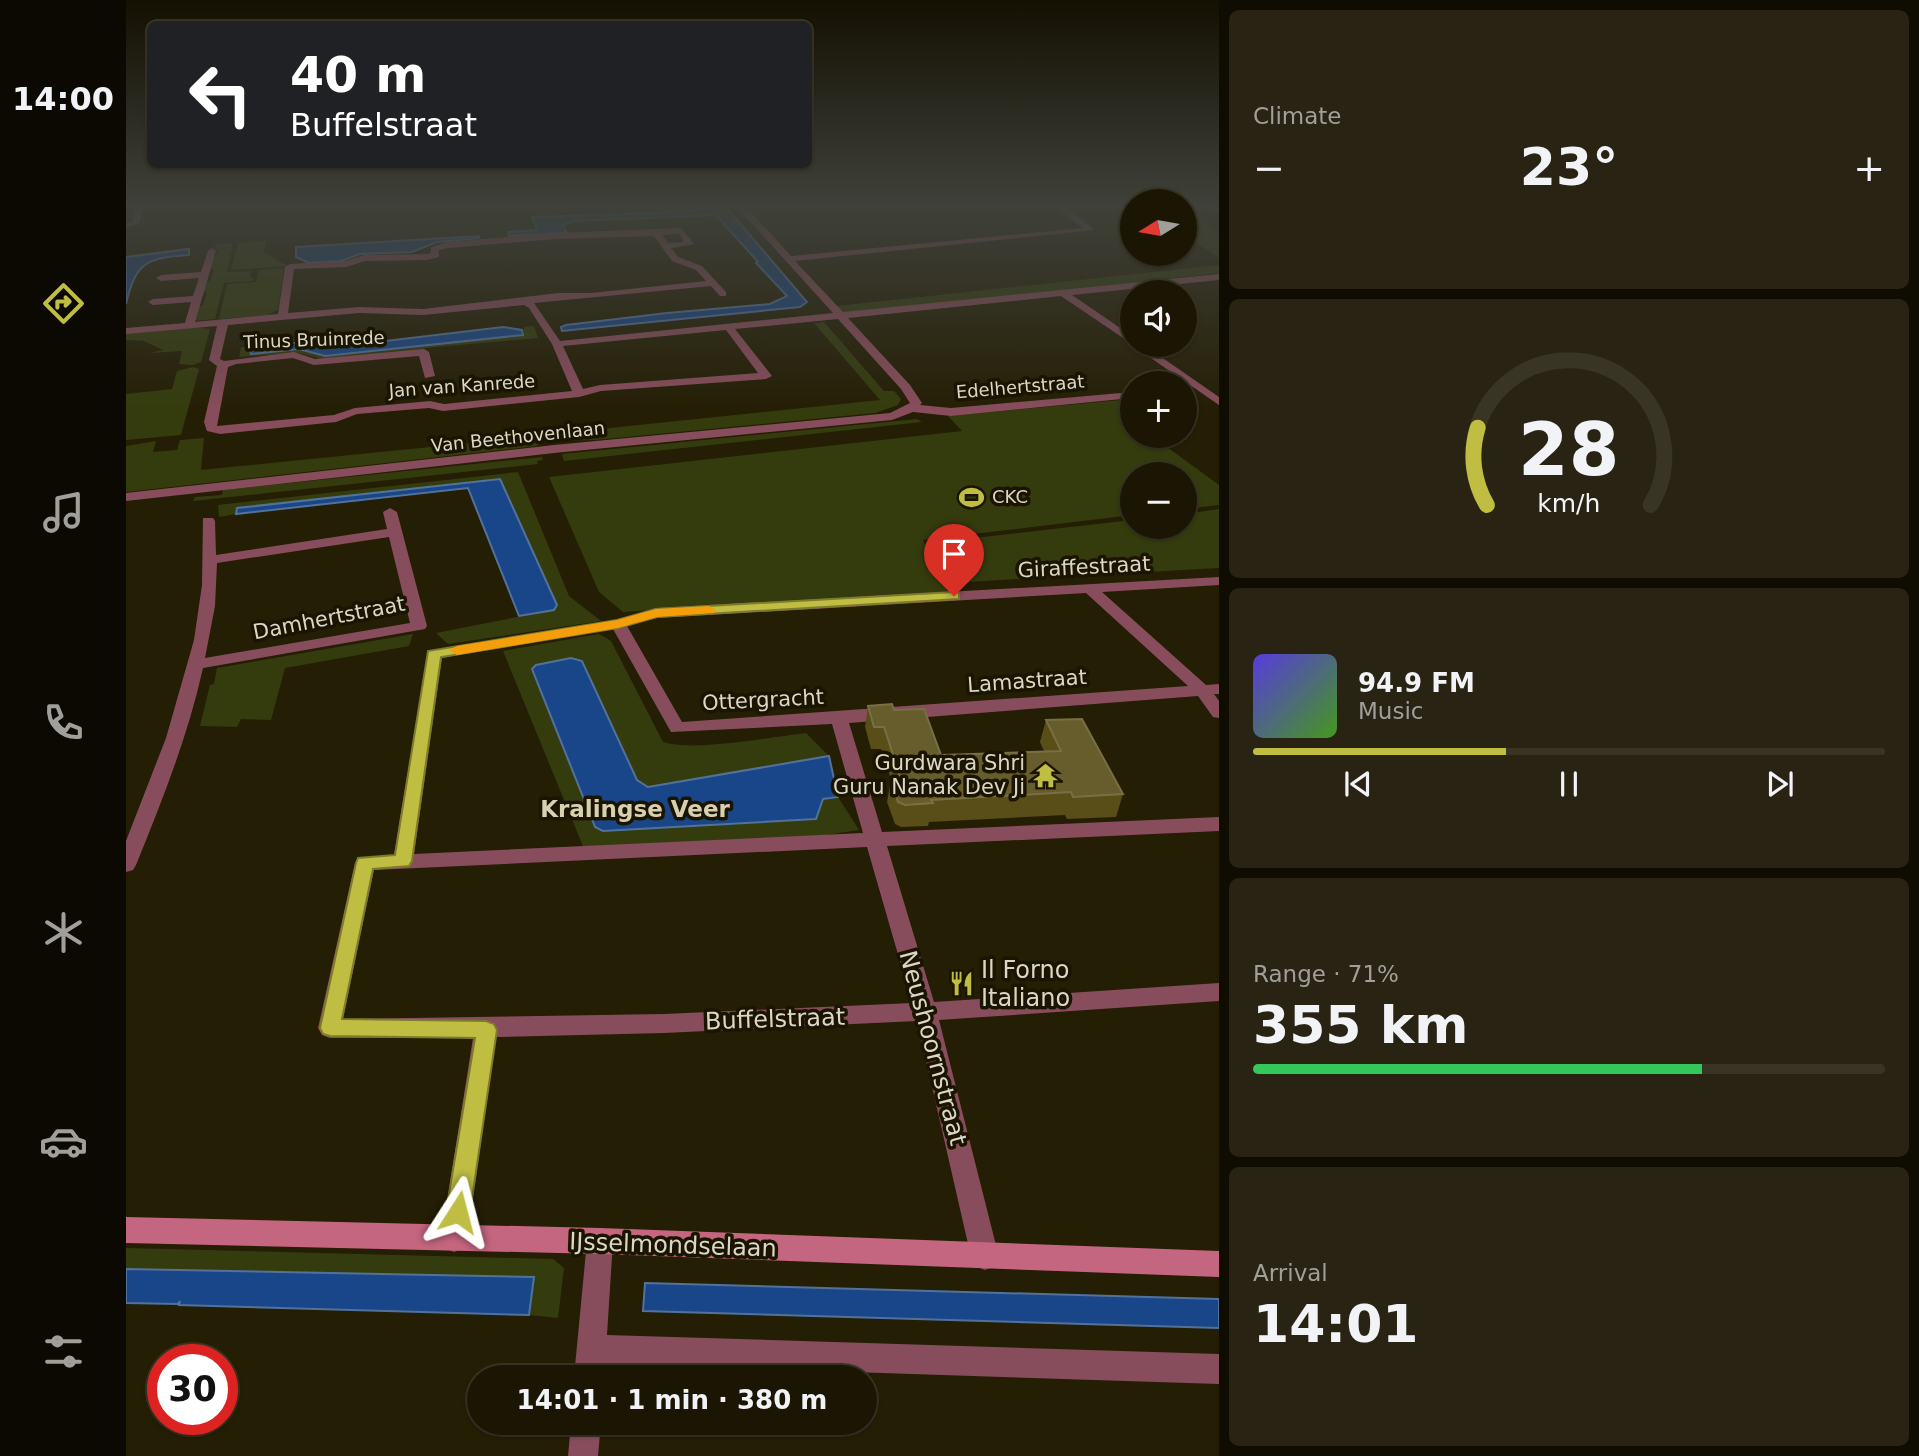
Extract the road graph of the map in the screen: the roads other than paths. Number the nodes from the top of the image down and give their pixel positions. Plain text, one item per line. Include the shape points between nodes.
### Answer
1 (204, 275) edge
2 (191, 276) edge
3 (289, 276) edge
4 (706, 276) edge
5 (803, 276) edge
6 (1219, 276) edge
7 (162, 278) dead end
8 (713, 283) junction
9 (1063, 293) junction
10 (699, 294) dead end
11 (197, 299) junction
12 (153, 302) dead end
13 (525, 302) junction
14 (283, 317) junction
15 (841, 317) junction
16 (223, 323) junction
17 (189, 326) junction
18 (728, 326) junction
19 (126, 331) edge
20 (1120, 333) edge
21 (557, 344) junction
22 (1154, 357) edge
23 (223, 365) junction
24 (429, 376) dead end
25 (1199, 388) joint
26 (579, 394) junction
27 (1120, 396) edge
28 (1219, 402) edge
29 (912, 408) junction
30 (126, 498) edge
31 (390, 512) dead end
32 (208, 521) dead end
33 (395, 532) junction
34 (210, 560) junction
35 (1219, 581) edge
36 (1089, 588) junction
37 (618, 624) junction
38 (195, 665) junction
39 (1211, 690) edge
40 (1219, 713) edge
41 (839, 719) junction
42 (1219, 824) edge
43 (875, 841) junction
44 (403, 861) junction
45 (126, 865) edge
46 (1219, 992) edge
47 (926, 1013) junction
48 (486, 1030) junction
49 (126, 1230) edge
50 (454, 1239) junction
51 (600, 1241) junction
52 (985, 1257) junction
53 (1219, 1264) edge
54 (590, 1363) edge
55 (1219, 1369) edge
56 (585, 1435) edge
57 (583, 1456) edge

1 - 11 street
2 - 7 street
3 - 14 street
4 - 8 street
5 - 15 street
6 - 9 street
8 - 10 street via 722,293
8 - 13 street
9 - 15 street
9 - 20 street
11 - 12 street
11 - 17 street
13 - 14 street via 423,312 359,310
13 - 21 street via 533,306
14 - 16 street
15 - 18 street
15 - 29 street via 906,387 915,399
16 - 17 street
16 - 23 street, Jan van Kanrede via 214,360
17 - 19 street
18 - 21 street
18 - 26 street, Jan van Kanrede via 766,376 600,388
21 - 26 street
22 - 25 street
23 - 24 street, Tinus Bruinrede via 294,355 314,362 424,352
23 - 26 street, Jan van Kanrede via 210,422 211,428 220,430 336,418 355,411 430,404 443,408
25 - 28 street
27 - 29 street, Edelhertstraat via 951,412
29 - 30 street, Van Beethovenlaan via 892,416
31 - 33 street, Damhertstraat
32 - 34 street
33 - 34 street
33 - 38 street, Damhertstraat via 419,626
34 - 38 street via 207,606
35 - 36 street, Giraffestraat
36 - 37 street, Giraffestraat via 656,613
36 - 39 street
37 - 41 street, Ottergracht via 677,728
37 - 44 street, Giraffestraat via 434,654
38 - 45 street via 165,767
39 - 40 street
39 - 41 street, Lamastraat
41 - 43 street, Ottergracht
42 - 43 street
43 - 44 street
43 - 47 street, Neushoornstraat
44 - 48 street, Buffelstraat via 365,863 330,1028
46 - 47 street, Buffelstraat
47 - 48 street, Buffelstraat
47 - 52 street, Neushoornstraat
48 - 50 street
49 - 50 street, IJsselmondselaan
50 - 51 street, IJsselmondselaan
51 - 52 street, IJsselmondselaan
51 - 54 street
52 - 53 street, IJsselmondselaan
54 - 55 street
56 - 57 street

